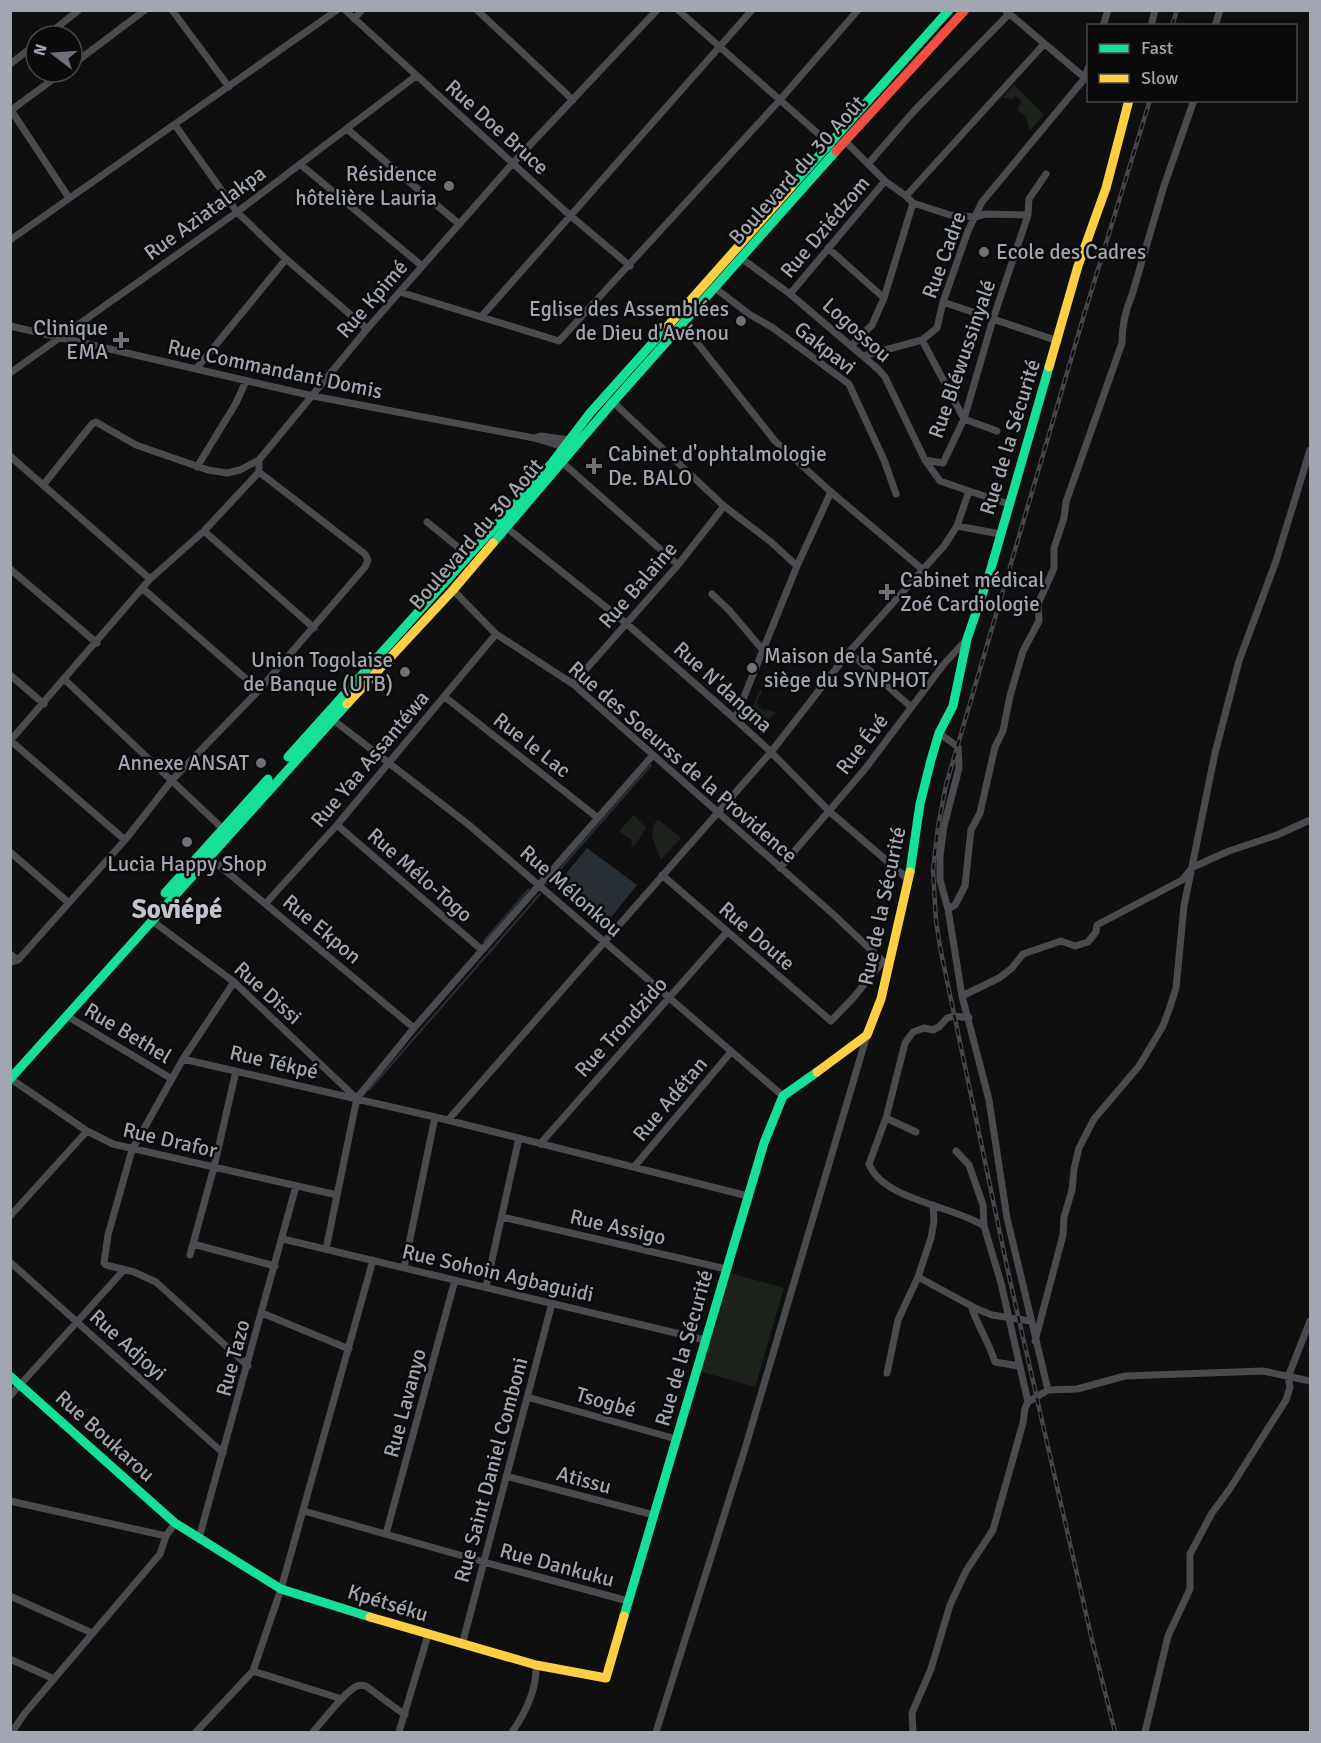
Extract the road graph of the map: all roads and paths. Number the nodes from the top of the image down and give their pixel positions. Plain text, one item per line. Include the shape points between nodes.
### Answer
1 (79, 10) edge
2 (145, 10) edge
3 (172, 10) edge
4 (337, 10) edge
5 (345, 10) edge
6 (362, 10) edge
7 (477, 10) edge
8 (657, 10) edge
9 (678, 10) edge
10 (752, 10) edge
11 (858, 10) edge
12 (949, 10) edge
13 (965, 10) edge
14 (1007, 12) edge
15 (354, 19) junction
16 (61, 24) edge
17 (1044, 45) junction
18 (718, 46) junction
19 (24, 53) edge
20 (84, 56) edge
21 (10, 64) edge
22 (1087, 73) edge
23 (416, 76) junction
24 (1085, 78) junction
25 (47, 84) edge
26 (229, 87) junction
27 (573, 100) junction
28 (779, 101) junction
29 (1128, 102) edge
30 (1193, 102) edge
31 (11, 111) edge
32 (175, 125) junction
33 (347, 129) junction
34 (842, 139) junction
35 (834, 148) junction
36 (513, 163) junction
37 (300, 164) junction
38 (867, 164) junction
39 (1046, 174) dead end
40 (885, 181) junction
41 (906, 195) junction
42 (69, 198) junction
43 (913, 203) junction
44 (237, 212) junction
45 (569, 214) junction
46 (1029, 214) junction
47 (975, 217) junction
48 (459, 224) junction
49 (10, 240) edge
50 (828, 248) junction
51 (741, 258) junction
52 (286, 260) junction
53 (630, 266) junction
54 (423, 267) junction
55 (715, 288) junction
56 (400, 292) junction
57 (790, 294) junction
58 (884, 298) junction
59 (943, 302) junction
60 (481, 317) junction
61 (993, 319) junction
62 (683, 325) junction
63 (10, 326) edge
64 (367, 329) junction
65 (62, 337) junction
66 (922, 340) junction
67 (1058, 341) junction
68 (852, 345) junction
69 (863, 356) junction
70 (196, 369) junction
71 (10, 373) edge
72 (246, 381) junction
73 (313, 396) junction
74 (613, 402) junction
75 (964, 419) junction
76 (997, 431) dead end
77 (570, 446) junction
78 (1311, 450) edge
79 (259, 460) junction
80 (925, 460) junction
81 (12, 461) edge
82 (563, 463) junction
83 (197, 467) junction
84 (259, 472) junction
85 (44, 483) junction
86 (969, 491) junction
87 (831, 492) junction
88 (896, 494) dead end
89 (1010, 504) junction
90 (724, 506) junction
91 (427, 522) dead end
92 (957, 526) junction
93 (507, 528) junction
94 (204, 531) junction
95 (1000, 534) junction
96 (469, 556) junction
97 (678, 565) junction
98 (796, 566) junction
99 (10, 569) edge
100 (922, 569) junction
101 (150, 579) junction
102 (142, 588) junction
103 (453, 590) junction
104 (712, 594) dead end
105 (627, 624) junction
106 (314, 628) junction
107 (496, 634) junction
108 (967, 639) junction
109 (97, 643) junction
110 (762, 649) junction
111 (849, 652) junction
112 (10, 675) edge
113 (65, 680) junction
114 (573, 684) junction
115 (259, 690) junction
116 (445, 697) junction
117 (44, 704) junction
118 (911, 707) junction
119 (328, 716) junction
120 (735, 719) junction
121 (939, 733) junction
122 (11, 741) edge
123 (771, 752) junction
124 (653, 755) junction
125 (388, 763) junction
126 (172, 780) junction
127 (829, 811) junction
128 (718, 812) junction
129 (598, 818) junction
130 (1311, 820) edge
131 (337, 825) junction
132 (226, 831) junction
133 (125, 840) junction
134 (10, 852) edge
135 (209, 857) junction
136 (1193, 867) junction
137 (780, 868) junction
138 (662, 875) junction
139 (909, 880) junction
140 (539, 885) junction
141 (69, 903) junction
142 (267, 903) junction
143 (948, 909) junction
144 (151, 920) junction
145 (727, 932) junction
146 (604, 941) junction
147 (482, 950) junction
148 (10, 954) edge
149 (14, 961) edge
150 (885, 963) junction
151 (234, 982) junction
152 (962, 996) junction
153 (669, 998) junction
154 (67, 1016) junction
155 (969, 1018) junction
156 (414, 1028) junction
157 (867, 1035) junction
158 (731, 1052) junction
159 (183, 1059) junction
160 (10, 1068) edge
161 (236, 1071) junction
162 (10, 1079) edge
163 (172, 1079) junction
164 (783, 1096) junction
165 (357, 1098) junction
166 (435, 1116) junction
167 (886, 1118) junction
168 (448, 1120) junction
169 (87, 1131) junction
170 (916, 1132) dead end
171 (519, 1138) junction
172 (540, 1144) junction
173 (132, 1150) junction
174 (956, 1151) dead end
175 (214, 1167) junction
176 (634, 1167) junction
177 (296, 1186) junction
178 (337, 1195) junction
179 (747, 1196) junction
180 (933, 1205) junction
181 (10, 1216) edge
182 (502, 1217) junction
183 (984, 1226) junction
184 (283, 1239) junction
185 (193, 1245) junction
186 (326, 1249) junction
187 (190, 1255) dead end
188 (373, 1260) junction
189 (10, 1262) edge
190 (275, 1266) junction
191 (404, 1268) junction
192 (726, 1269) junction
193 (123, 1271) junction
194 (918, 1277) junction
195 (455, 1280) junction
196 (486, 1287) junction
197 (552, 1303) junction
198 (971, 1306) junction
199 (262, 1313) junction
200 (1008, 1319) junction
201 (1031, 1321) junction
202 (1311, 1321) edge
203 (78, 1322) junction
204 (705, 1340) junction
205 (1035, 1341) junction
206 (350, 1349) junction
207 (248, 1366) junction
208 (1019, 1366) junction
209 (887, 1373) dead end
210 (10, 1376) edge
211 (1288, 1377) junction
212 (1311, 1381) edge
213 (19, 1384) junction
214 (1048, 1390) junction
215 (10, 1396) edge
216 (527, 1397) junction
217 (1028, 1402) junction
218 (676, 1439) junction
219 (223, 1453) junction
220 (506, 1476) junction
221 (10, 1501) edge
222 (304, 1510) junction
223 (654, 1515) junction
224 (175, 1523) junction
225 (386, 1534) junction
226 (166, 1536) junction
227 (199, 1538) junction
228 (484, 1562) junction
229 (281, 1588) junction
230 (10, 1596) edge
231 (628, 1601) junction
232 (92, 1633) junction
233 (428, 1635) junction
234 (462, 1644) junction
235 (10, 1659) edge
236 (536, 1665) junction
237 (253, 1671) junction
238 (606, 1678) joint
239 (54, 1679) junction
240 (342, 1700) junction
241 (405, 1714) junction
242 (13, 1724) edge
243 (12, 1732) edge
244 (196, 1732) edge
245 (313, 1732) edge
246 (399, 1732) edge
247 (512, 1732) edge
248 (656, 1732) edge
249 (913, 1732) edge
250 (1145, 1732) edge

1 - 16 street
2 - 20 street
3 - 26 street
4 - 26 street
5 - 15 street, Rue Doe Bruce
6 - 15 street
7 - 27 street
8 - 27 street, Rue Kpimé
9 - 18 street
10 - 18 street
11 - 28 street
12 - 34 main road, Boulevard du 30 Août
13 - 34 main road, Boulevard du 30 Août
14 - 17 street
14 - 38 street
15 - 23 street, Rue Doe Bruce
17 - 24 street
17 - 41 street
18 - 28 street
18 - 45 street
19 - 21 street
22 - 24 street, Rue Cadre
23 - 33 street, Rue Aziatalakpa
23 - 36 street, Rue Doe Bruce
24 - 47 street, Rue Cadre via 982,202
25 - 31 street
26 - 32 street
27 - 36 street, Rue Kpimé
28 - 35 street
28 - 53 street
29 - 67 main road, Rue de la Sécurité
30 - 143 street via 1125,312 1122,343 1066,502 1054,548 1054,568 1038,604 1039,621 1023,651 980,813 971,830 965,886 955,905
31 - 42 street
32 - 42 street
32 - 44 street
33 - 37 street, Rue Aziatalakpa
33 - 48 street
34 - 35 main road, Boulevard du 30 Août
34 - 38 street
35 - 51 main road, Boulevard du 30 Août
35 - 77 main road, Boulevard du 30 Août via 688,302 590,413
36 - 45 street, Rue Doe Bruce
36 - 48 street, Rue Kpimé
37 - 44 street, Rue Aziatalakpa
37 - 54 street
38 - 40 street
39 - 46 street, Rue Bléwussinyalé via 1029,199
40 - 41 street
40 - 50 street, Rue Dziédzom
41 - 43 street
42 - 49 street
43 - 47 street via 950,215
43 - 58 street
44 - 52 street
44 - 65 street, Rue Aziatalakpa
45 - 53 street, Rue Doe Bruce
45 - 60 street
46 - 47 street
46 - 61 street, Rue Bléwussinyalé
47 - 59 street, Rue Cadre
48 - 54 street, Rue Kpimé
50 - 57 street, Rue Dziédzom
50 - 58 street
51 - 55 main road, Boulevard du 30 Août
51 - 57 street, Logossou
52 - 64 street
52 - 70 street
53 - 60 street via 560,341
54 - 56 street, Rue Kpimé
55 - 62 main road, Boulevard du 30 Août
55 - 88 street, Gakpavi via 849,384
56 - 60 street
56 - 64 street, Rue Kpimé
57 - 68 street, Logossou
58 - 68 street via 872,325
59 - 61 street
59 - 66 street, Rue Cadre via 937,327
61 - 67 street
61 - 75 street, Rue Bléwussinyalé
62 - 74 main road, Boulevard du 30 Août
62 - 87 street via 775,441
63 - 65 street, Rue Commandant Domis
64 - 73 street, Rue Kpimé
65 - 70 street, Rue Commandant Domis
65 - 71 street, Rue Aziatalakpa
66 - 69 street
66 - 75 street
67 - 89 main road, Rue de la Sécurité
68 - 69 street, Logossou
69 - 80 street, Logossou via 885,377
70 - 72 street, Rue Commandant Domis
72 - 73 street, Rue Commandant Domis
72 - 83 street
73 - 77 street, Rue Commandant Domis via 534,438 541,436
73 - 79 street, Rue Kpimé
74 - 77 main road, Boulevard du 30 Août
74 - 90 street
75 - 76 street
75 - 80 street, Rue Bléwussinyalé via 942,463
77 - 82 main road, Boulevard du 30 Août
77 - 96 main road, Boulevard du 30 Août
78 - 136 street via 1239,661 1215,753
79 - 83 street via 227,473
79 - 84 street
80 - 86 street, Logossou via 940,481
81 - 85 street
82 - 93 main road, Boulevard du 30 Août
82 - 97 street
83 - 85 street via 136,445 96,422
84 - 94 street
84 - 106 street via 368,560
85 - 101 street
86 - 89 street
86 - 92 street
87 - 98 street
87 - 100 street
89 - 95 main road, Rue de la Sécurité
90 - 97 street, Rue Balaine
90 - 98 street
91 - 96 street
92 - 95 street
92 - 100 street
93 - 103 main road, Boulevard du 30 Août
93 - 105 street, Rue N'dangna
94 - 101 street
94 - 106 street
95 - 108 main road, Rue de la Sécurité
96 - 119 main road, Boulevard du 30 Août
97 - 105 street, Rue Balaine
98 - 110 street
99 - 109 street
100 - 111 street
101 - 102 street
102 - 109 street
102 - 115 street
103 - 107 street, Rue des Soeurss de la Providence
103 - 119 main road, Boulevard du 30 Août
104 - 110 street
105 - 114 street, Rue Balaine
105 - 120 street, Rue N'dangna
106 - 115 street
107 - 114 street, Rue des Soeurss de la Providence
107 - 116 street, Rue Yaa Assantéwa
108 - 118 street, Rue Évé
108 - 121 main road, Rue de la Sécurité via 953,706
109 - 113 street
110 - 120 street
111 - 118 street
111 - 123 street
112 - 117 street
113 - 117 street
113 - 126 street
114 - 124 street, Rue des Soeurss de la Providence
115 - 126 street
116 - 125 street, Rue Yaa Assantéwa
116 - 129 street, Rue le Lac
117 - 122 street
118 - 127 street, Rue Évé
119 - 125 street, Rue Mélonkou
119 - 132 main road, Boulevard du 30 Août
120 - 123 street, Rue N'dangna
121 - 139 main road, Rue de la Sécurité via 920,804
121 - 143 street via 958,747 960,761 940,856 940,880
122 - 133 street
123 - 127 street, Rue N'dangna
123 - 128 street
124 - 128 street, Rue des Soeurss de la Providence
124 - 129 street
125 - 131 street, Rue Yaa Assantéwa
125 - 140 street, Rue Mélonkou
126 - 132 street
126 - 133 street
127 - 137 street, Rue Évé
127 - 139 street, Rue N'dangna
128 - 137 street, Rue des Soeurss de la Providence
128 - 138 street
129 - 140 street
130 - 136 street
131 - 142 street, Rue Yaa Assantéwa
131 - 147 street, Rue Mélo-Togo
132 - 135 main road, Boulevard du 30 Août
132 - 160 main road, Boulevard du 30 Août
133 - 141 street
134 - 141 street
135 - 142 street, Rue Ekpon
135 - 144 main road, Boulevard du 30 Août
136 - 152 street via 1182,880 1097,925 1088,942 1075,946 1061,941 1023,954 999,978
136 - 205 street via 1170,1007 1139,1066 1094,1119 1079,1148 1063,1235
137 - 150 street, Rue des Soeurss de la Providence
138 - 145 street, Rue Doute
138 - 146 street
139 - 150 main road, Rue de la Sécurité
140 - 146 street, Rue Mélonkou
140 - 147 street
141 - 149 street
142 - 156 street, Rue Ekpon
143 - 152 street
144 - 151 street, Rue Dissi
144 - 154 main road, Boulevard du 30 Août
145 - 150 street, Rue Doute via 831,1021
145 - 153 street, Rue Trondzido
146 - 153 street, Rue Mélonkou
146 - 168 street
147 - 156 street
148 - 149 street
150 - 157 main road, Rue de la Sécurité via 881,999
151 - 159 street
151 - 165 street, Rue Dissi
152 - 155 street
153 - 158 street, Rue Mélonkou
153 - 172 street, Rue Trondzido
154 - 162 main road, Boulevard du 30 Août
154 - 163 street, Rue Bethel
155 - 167 street via 954,1016 939,1028 913,1032 905,1043
155 - 201 street via 989,1100 1007,1218
156 - 165 street
157 - 164 main road
157 - 248 street via 744,1452
158 - 164 street, Rue Mélonkou
158 - 176 street, Rue Adétan
159 - 161 street, Rue Tékpé
159 - 163 street
161 - 165 street, Rue Tékpé
161 - 175 street
162 - 169 street, Rue Drafor
163 - 173 street
164 - 179 main road, Rue de la Sécurité
165 - 166 street, Rue Tékpé
165 - 178 street
166 - 168 street, Rue Tékpé
166 - 191 street
167 - 170 street
167 - 180 street via 869,1164 872,1171 906,1196
168 - 171 street, Rue Tékpé
169 - 173 street, Rue Drafor
169 - 181 street
171 - 172 street, Rue Tékpé
171 - 182 street
172 - 176 street, Rue Tékpé
173 - 175 street, Rue Drafor
173 - 193 street via 104,1263
174 - 183 street via 969,1165 976,1181
175 - 177 street, Rue Drafor
175 - 185 street
176 - 179 street, Rue Tékpé
177 - 178 street, Rue Drafor
177 - 184 street, Rue Tazo
178 - 186 street
179 - 192 main road, Rue de la Sécurité
180 - 183 street
180 - 194 street via 931,1238
182 - 192 street, Rue Assigo
182 - 196 street
183 - 200 street
184 - 186 street, Rue Sohoin Agbaguidi
184 - 190 street, Rue Tazo
185 - 187 street
185 - 190 street
186 - 188 street, Rue Sohoin Agbaguidi
188 - 191 street, Rue Sohoin Agbaguidi
188 - 206 street
189 - 203 street, Rue Adjoyi
190 - 199 street, Rue Tazo
191 - 195 street, Rue Sohoin Agbaguidi
192 - 204 main road, Rue de la Sécurité
193 - 203 street
193 - 207 street via 156,1282
194 - 198 street
194 - 209 street via 898,1320
195 - 196 street, Rue Sohoin Agbaguidi
195 - 225 street, Rue Lavanyo
196 - 197 street, Rue Sohoin Agbaguidi
197 - 204 street, Rue Sohoin Agbaguidi
197 - 216 street, Rue Saint Daniel Comboni
198 - 200 street
198 - 208 street via 995,1362
199 - 206 street
199 - 207 street, Rue Tazo
200 - 201 street
200 - 208 street
201 - 205 street
202 - 211 street
203 - 213 street
203 - 219 street, Rue Adjoyi
204 - 218 main road, Rue de la Sécurité
205 - 214 street
206 - 222 street
207 - 219 street, Rue Tazo
208 - 217 street
210 - 213 main road, Rue Boukarou
211 - 212 street
211 - 214 street via 1263,1371 1125,1376 1077,1389
211 - 250 street via 1286,1400 1212,1513 1190,1554 1190,1589 1168,1636
213 - 215 street
213 - 224 main road, Rue Boukarou
214 - 217 street
216 - 218 street, Tsogbé
216 - 220 street, Rue Saint Daniel Comboni
217 - 249 street via 993,1530 966,1571 950,1605 931,1669 912,1713
218 - 223 main road, Rue de la Sécurité
219 - 227 street, Rue Tazo
220 - 223 street, Atissu
220 - 228 street, Rue Saint Daniel Comboni
221 - 226 street
222 - 225 street, Rue Dankuku
222 - 229 street
223 - 231 main road, Rue de la Sécurité
224 - 226 street
224 - 227 main road, Kpétséku
225 - 228 street, Rue Dankuku
226 - 232 street via 160,1554
227 - 229 main road, Kpétséku
228 - 231 street, Rue Dankuku
228 - 234 street, Rue Saint Daniel Comboni
229 - 233 main road, Kpétséku
229 - 237 street
230 - 232 street
231 - 238 main road, Rue de la Sécurité
232 - 239 street
233 - 234 main road, Kpétséku
233 - 241 street
234 - 236 main road, Kpétséku
235 - 239 street
236 - 238 main road, Kpétséku
236 - 247 street via 528,1706
237 - 240 street
237 - 244 street
239 - 242 street
240 - 241 street via 356,1686 366,1686
240 - 245 street
241 - 246 street
242 - 243 street

